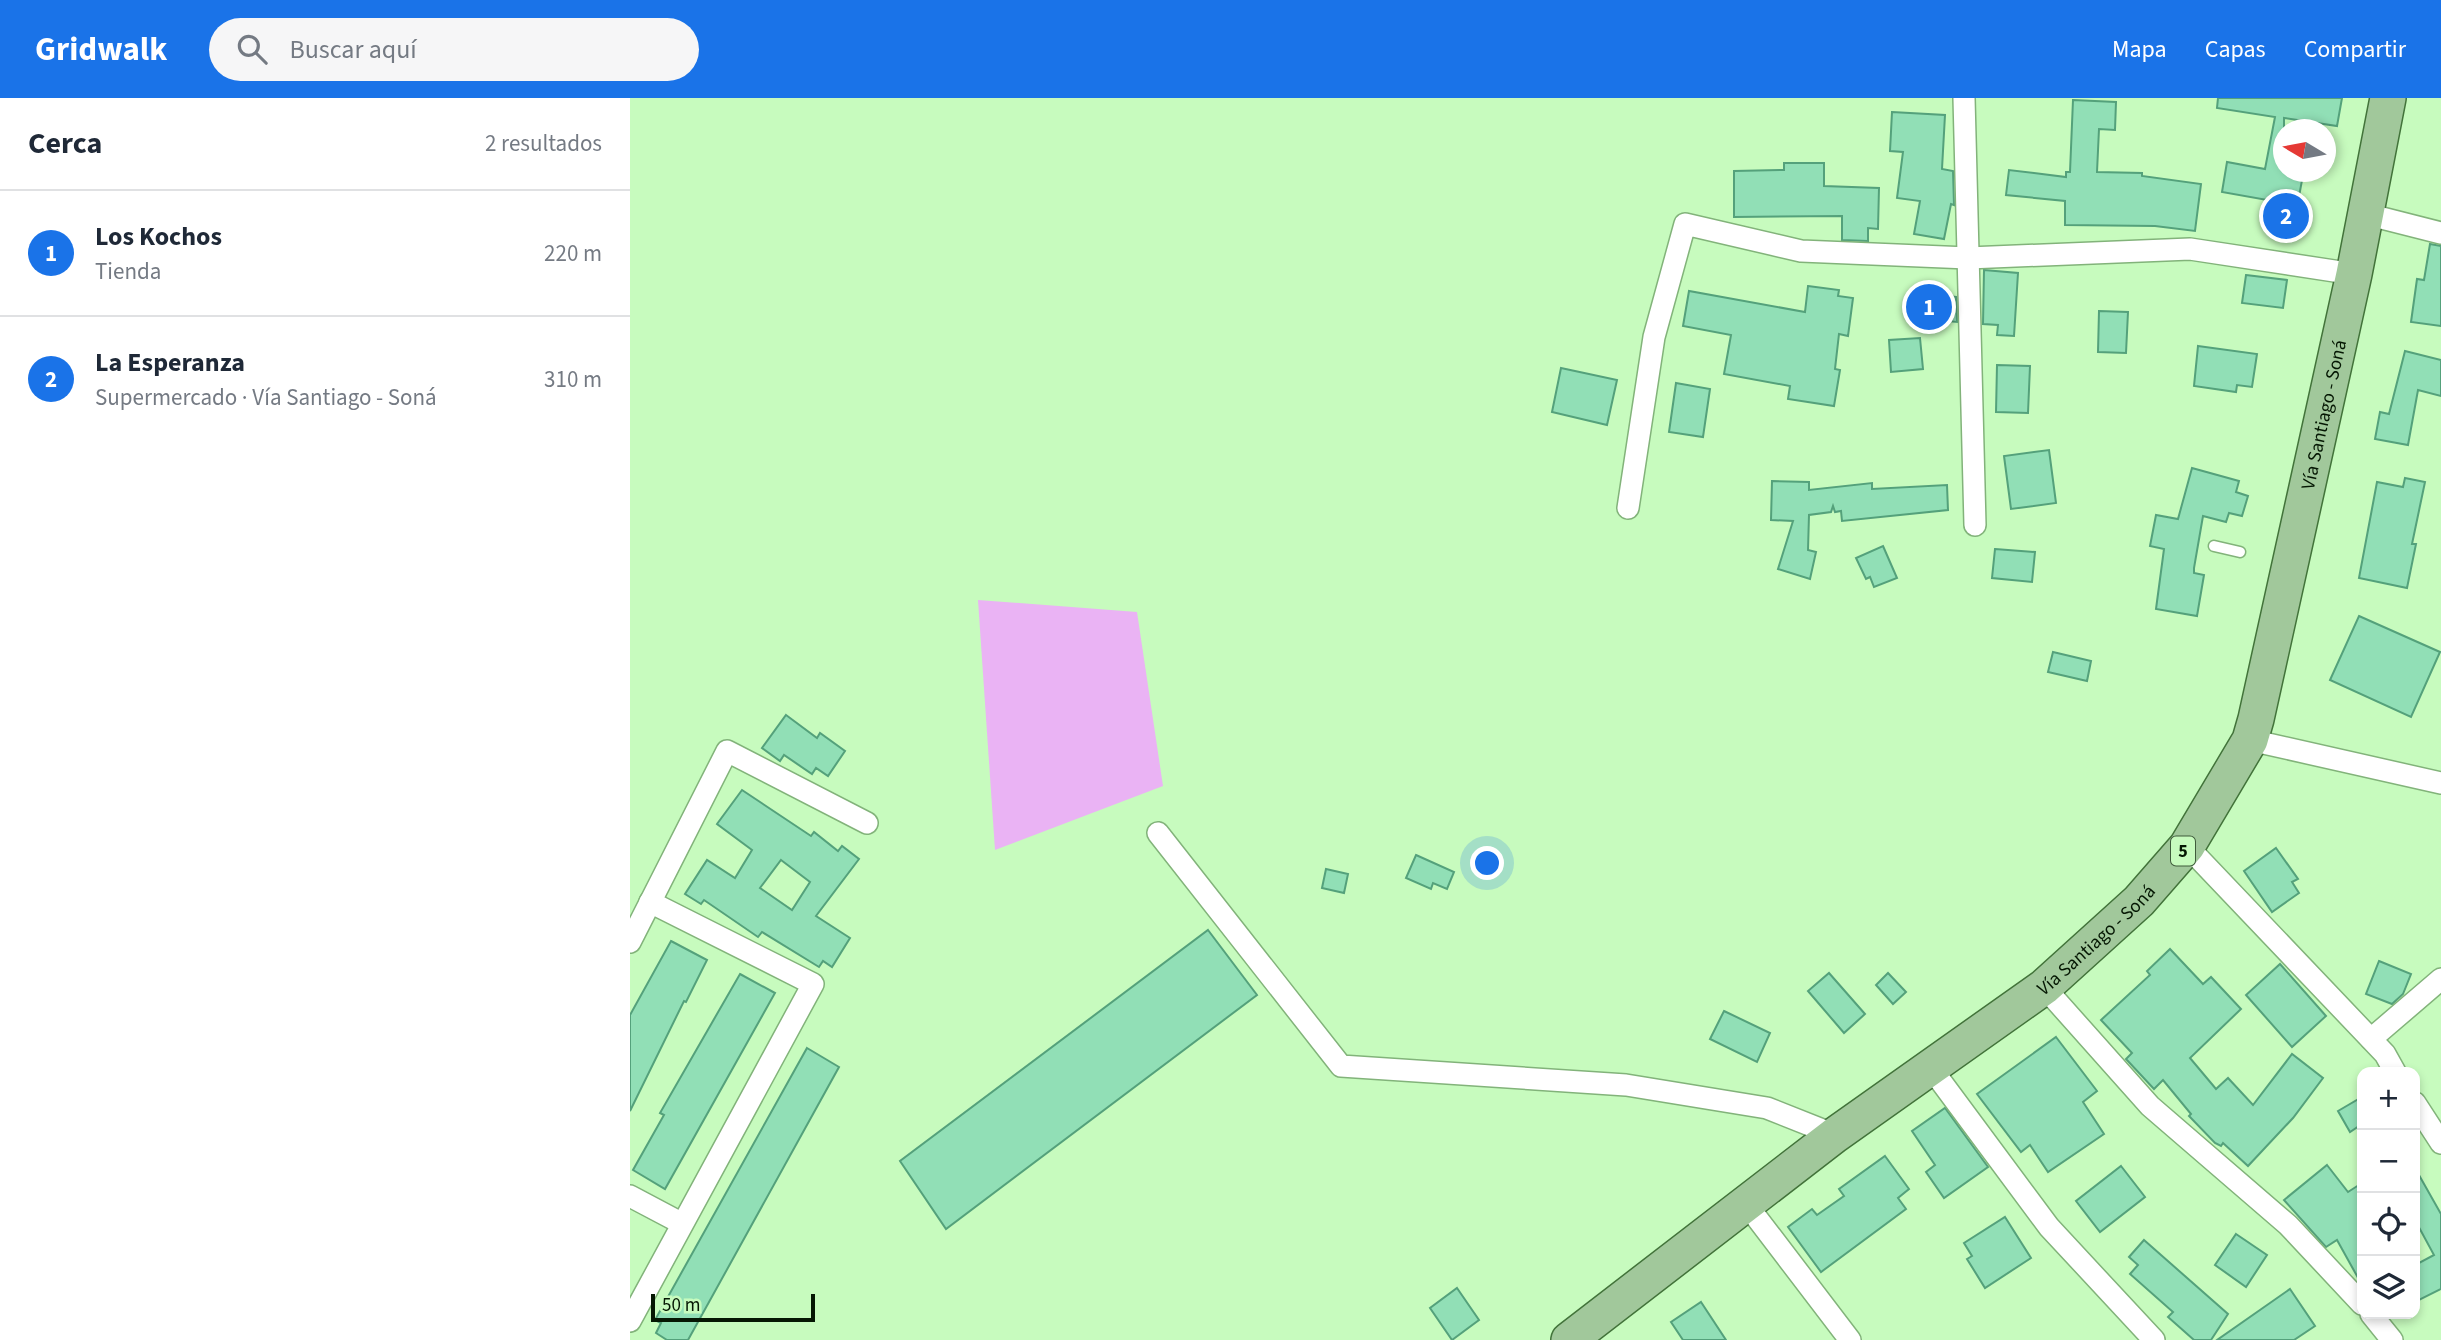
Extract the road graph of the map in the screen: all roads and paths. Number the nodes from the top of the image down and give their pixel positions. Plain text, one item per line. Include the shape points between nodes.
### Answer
1 (1964, 98) edge
2 (2388, 98) edge
3 (2366, 214) junction
4 (2441, 233) edge
5 (1968, 258) junction
6 (2354, 274) junction
7 (1628, 508) dead end
8 (1975, 525) dead end
9 (2214, 546) dead end
10 (2240, 552) dead end
11 (2250, 740) junction
12 (2441, 783) edge
13 (867, 822) dead end
14 (1158, 833) dead end
15 (2187, 846) junction
16 (650, 902) junction
17 (630, 942) edge
18 (2441, 979) edge
19 (2044, 987) junction
20 (2371, 1039) junction
21 (2392, 1067) edge
22 (1931, 1068) junction
23 (2420, 1111) edge
24 (1835, 1135) junction
25 (2441, 1143) edge
26 (630, 1196) edge
27 (1747, 1205) junction
28 (681, 1223) junction
29 (2357, 1299) edge
30 (2375, 1319) edge
31 (630, 1321) edge
32 (1569, 1340) edge
33 (1850, 1340) edge
34 (2154, 1340) edge
35 (2392, 1340) edge

1 - 5 street
2 - 3 main road, Vía Santiago - Soná / 5
3 - 4 street
3 - 6 main road, Vía Santiago - Soná / 5
5 - 6 street via 2190,249
5 - 7 street via 1801,251 1685,224 1654,337
5 - 8 street
6 - 11 main road, Vía Santiago - Soná / 5
9 - 10 lane
11 - 12 street
11 - 15 main road, Vía Santiago - Soná / 5
13 - 16 street via 727,751
14 - 24 street via 1341,1066 1626,1085 1768,1108
15 - 19 main road, Vía Santiago - Soná / 5 via 2139,901
15 - 20 street
16 - 17 street
16 - 28 street via 813,984
18 - 20 street
19 - 22 main road, Vía Santiago - Soná / 5
19 - 29 street via 2150,1106 2288,1225
20 - 21 street
22 - 24 main road, Vía Santiago - Soná / 5
22 - 34 street via 2049,1227
23 - 25 street
24 - 27 main road, Vía Santiago - Soná / 5
26 - 28 street
27 - 32 main road, Vía Santiago - Soná / 5
27 - 33 street
28 - 31 street
30 - 35 street

